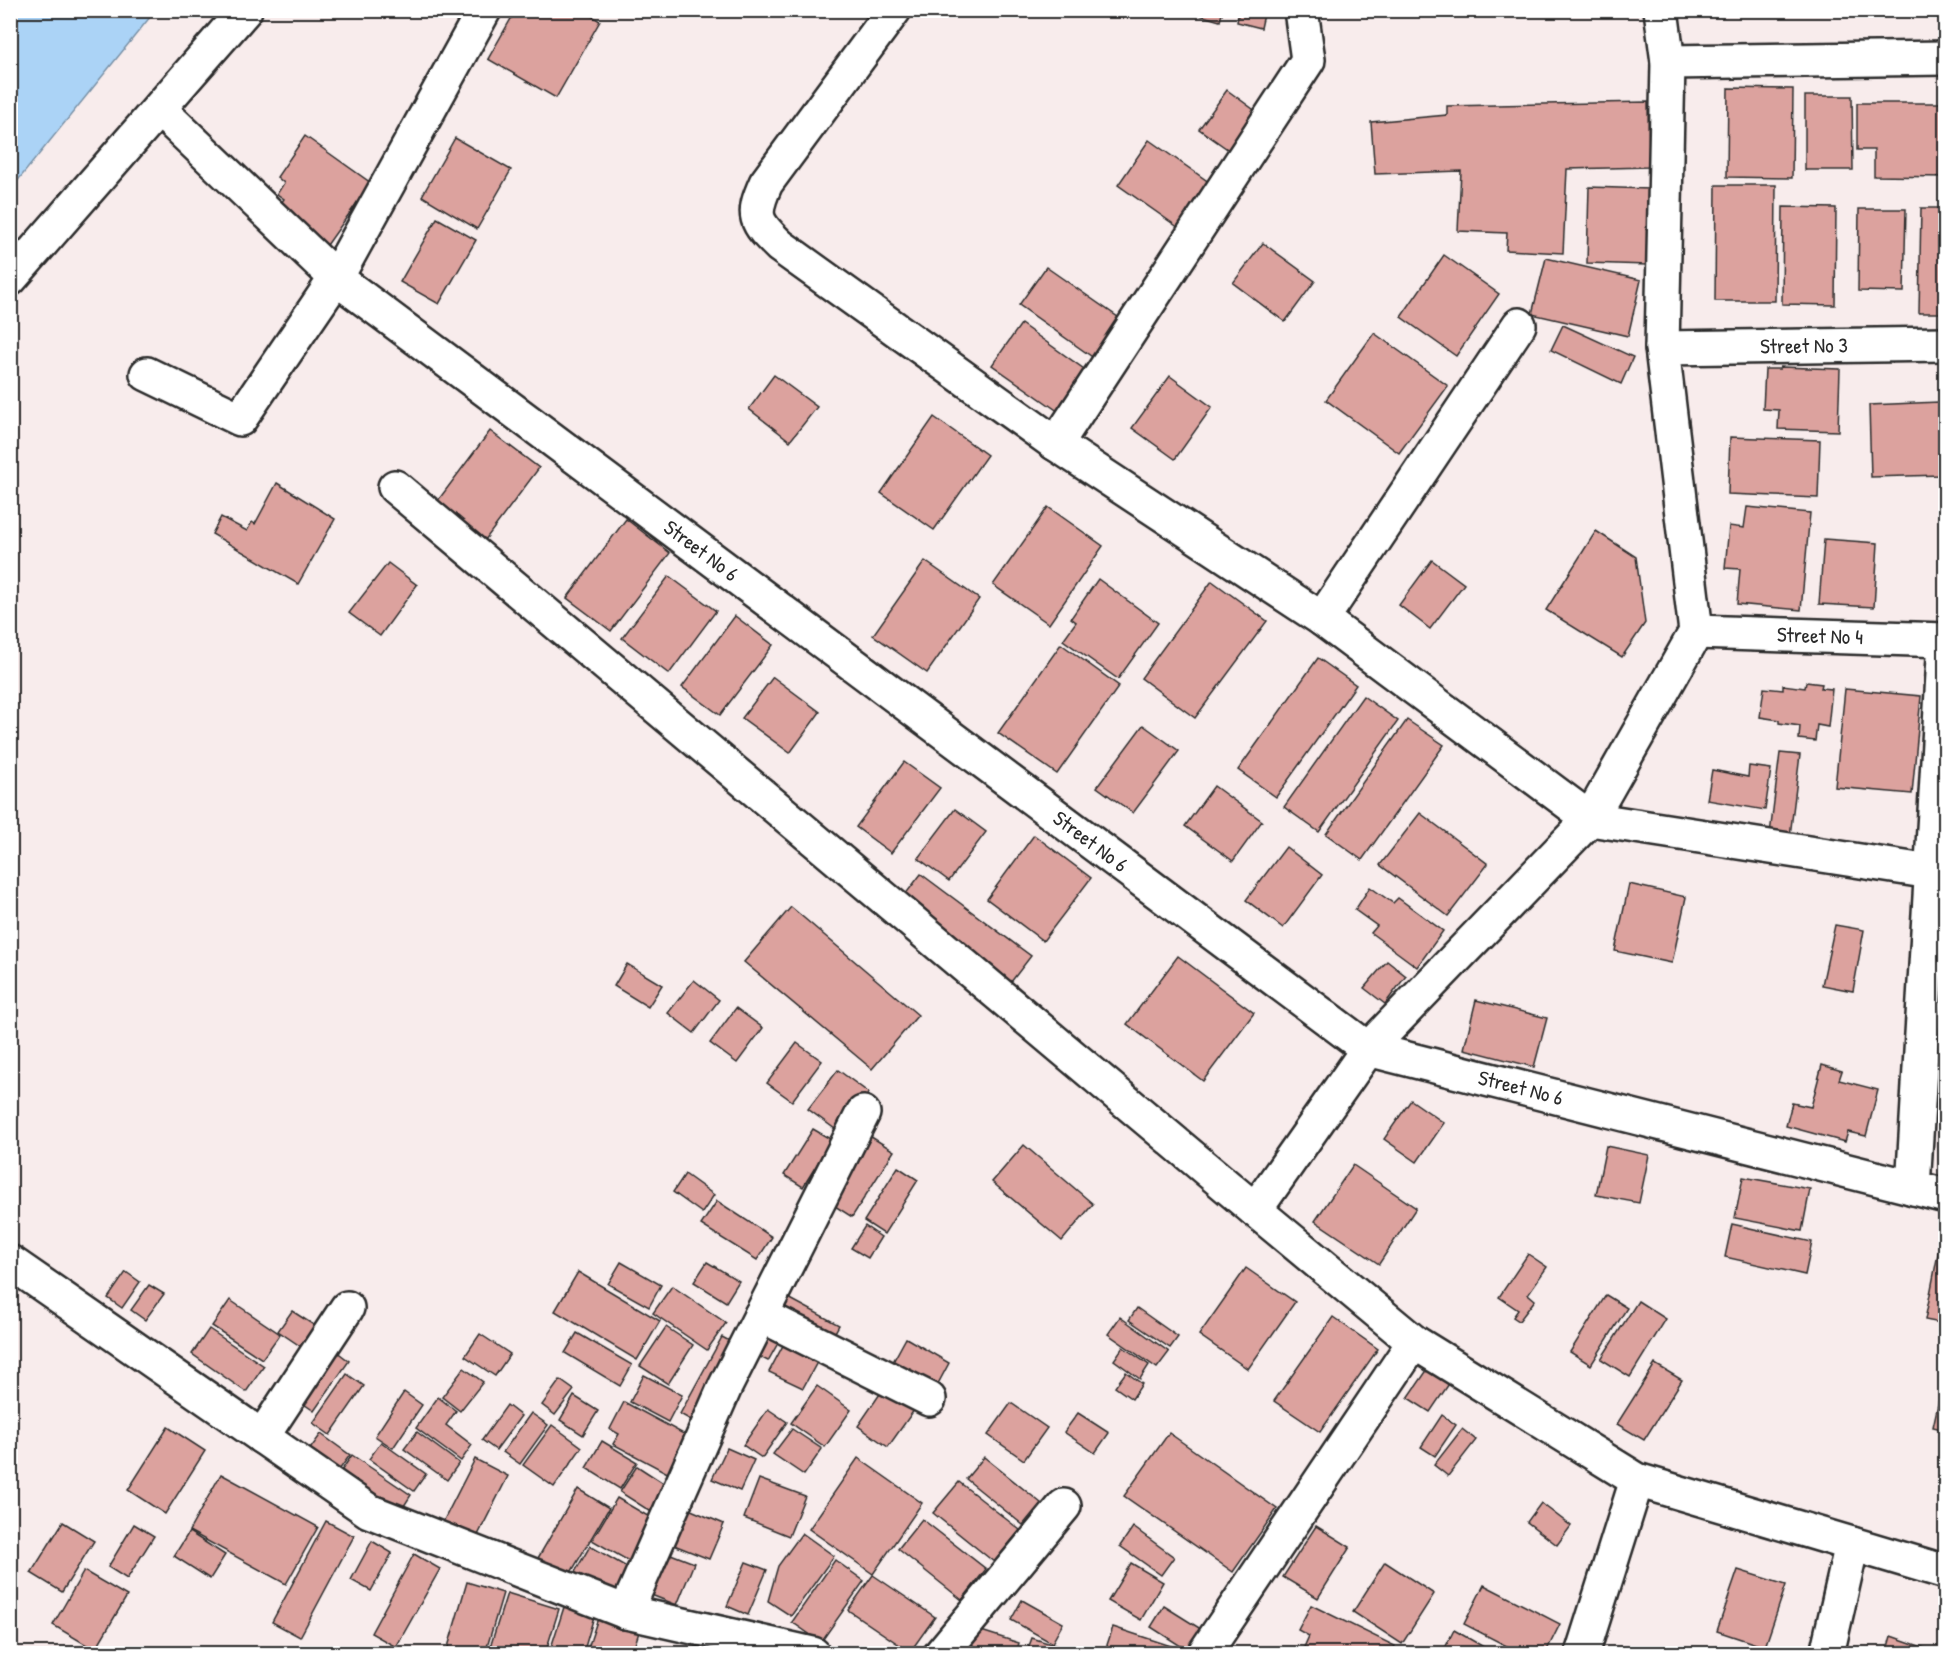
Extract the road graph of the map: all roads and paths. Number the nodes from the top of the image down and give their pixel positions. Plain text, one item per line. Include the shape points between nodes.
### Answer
1 (245, 10) edge
2 (484, 10) edge
3 (894, 10) edge
4 (1301, 10) edge
5 (1661, 10) edge
6 (1946, 58) edge
7 (1668, 62) junction
8 (160, 110) junction
9 (336, 278) junction
10 (10, 279) edge
11 (1519, 325) dead end
12 (1946, 344) edge
13 (1662, 348) junction
14 (147, 374) dead end
15 (1056, 444) junction
16 (395, 487) dead end
17 (1322, 619) junction
18 (1696, 632) junction
19 (1945, 640) edge
20 (1590, 819) junction
21 (1931, 872) junction
22 (1368, 1049) junction
23 (864, 1113) dead end
24 (1913, 1188) junction
25 (1946, 1196) edge
26 (1255, 1210) junction
27 (10, 1262) edge
28 (347, 1308) dead end
29 (761, 1315) junction
30 (1414, 1342) junction
31 (929, 1399) dead end
32 (262, 1437) junction
33 (1637, 1480) junction
34 (1064, 1506) dead end
35 (1852, 1544) junction
36 (1946, 1572) edge
37 (626, 1612) junction
38 (813, 1653) edge
39 (941, 1653) edge
40 (1203, 1653) edge
41 (1582, 1653) edge
42 (1827, 1653) edge

1 - 8 street
2 - 9 street
3 - 15 street via 766,183 756,205 760,227 780,246
4 - 15 street via 1308,60
5 - 7 street
6 - 7 street
7 - 13 street
8 - 9 street, Street No 6
8 - 10 street
9 - 14 street via 240,419
9 - 22 street, Street No 6
11 - 17 street
12 - 13 street, Street No 3
13 - 18 street
15 - 17 street
16 - 26 street
17 - 20 street
18 - 19 street, Street No 4
18 - 20 street
19 - 21 street
20 - 21 street
20 - 22 street
21 - 24 street
22 - 24 street, Street No 6
22 - 26 street
23 - 29 street
24 - 25 street, Street No 6
26 - 30 street
27 - 32 street
28 - 32 street
29 - 31 street
29 - 37 street
30 - 33 street
30 - 40 street
32 - 37 street via 369,1511
33 - 35 street
33 - 41 street
34 - 39 street
35 - 36 street
35 - 42 street
37 - 38 street

